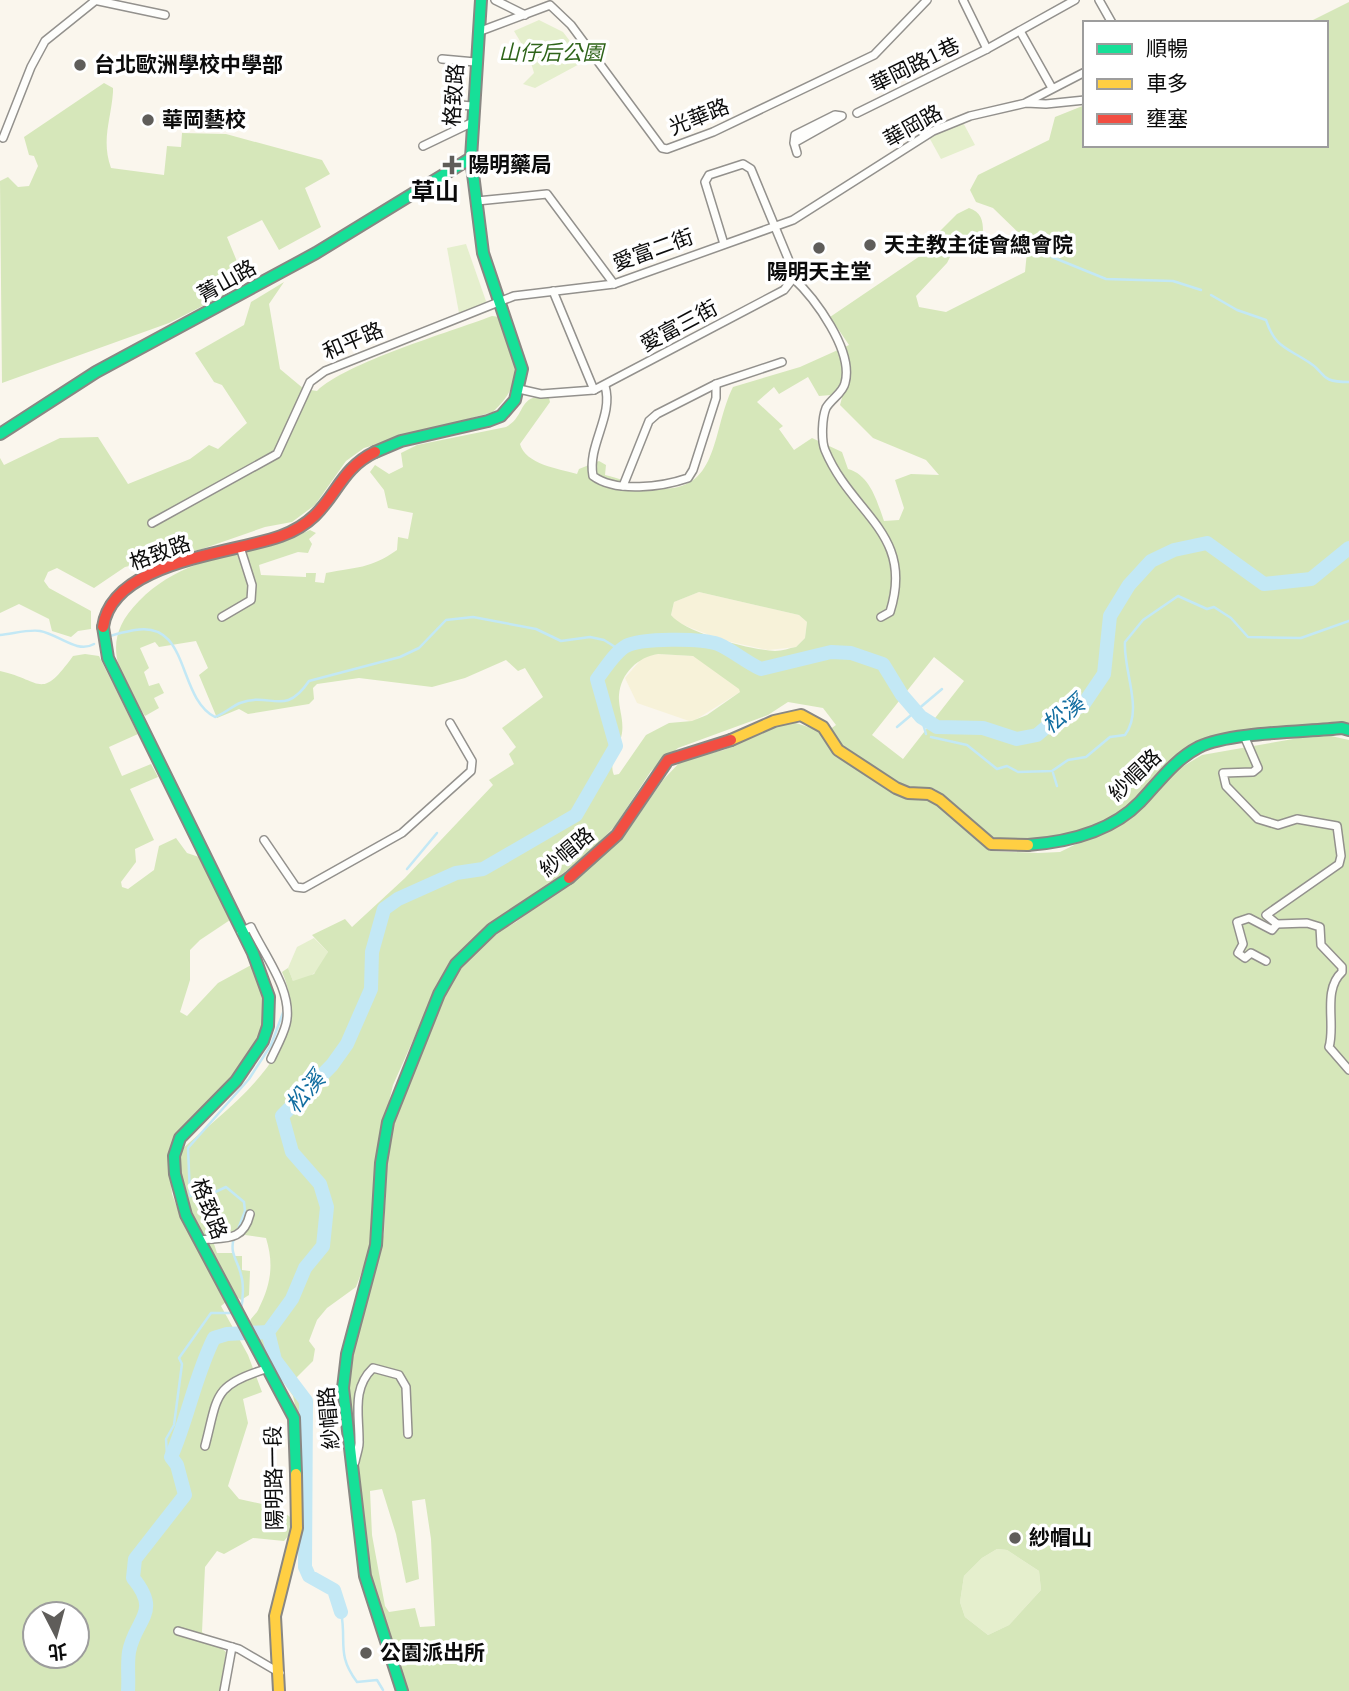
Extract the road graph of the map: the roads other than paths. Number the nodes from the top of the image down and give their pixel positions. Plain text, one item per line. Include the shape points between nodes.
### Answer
1 (95, 0) edge
2 (481, 0) edge
3 (495, 0) edge
4 (558, 0) edge
5 (927, 0) edge
6 (963, 0) edge
7 (1075, 0) edge
8 (1099, 0) edge
9 (550, 5) junction
10 (165, 15) dead end
11 (526, 15) junction
12 (1111, 21) edge
13 (478, 32) junction
14 (1020, 32) junction
15 (988, 49) junction
16 (442, 59) dead end
17 (475, 62) junction
18 (1083, 73) edge
19 (1052, 88) junction
20 (1083, 100) edge
21 (1026, 103) junction
22 (449, 104) dead end
23 (472, 107) junction
24 (857, 113) dead end
25 (471, 123) junction
26 (3, 138) dead end
27 (794, 143) junction
28 (423, 146) dead end
29 (797, 153) dead end
30 (471, 158) junction
31 (477, 201) junction
32 (773, 226) junction
33 (724, 244) junction
34 (792, 278) junction
35 (614, 284) junction
36 (553, 291) junction
37 (501, 302) junction
38 (782, 362) dead end
39 (716, 384) junction
40 (605, 386) junction
41 (519, 388) junction
42 (594, 390) junction
43 (0, 434) edge
44 (623, 486) junction
45 (152, 523) dead end
46 (240, 547) junction
47 (222, 617) dead end
48 (881, 617) dead end
49 (450, 723) dead end
50 (1349, 730) edge
51 (1245, 738) junction
52 (264, 840) dead end
53 (1277, 924) junction
54 (241, 932) junction
55 (264, 954) junction
56 (253, 959) junction
57 (1266, 961) dead end
58 (271, 1059) dead end
59 (1349, 1070) edge
60 (250, 1214) dead end
61 (198, 1240) junction
62 (264, 1366) junction
63 (408, 1434) dead end
64 (205, 1446) dead end
65 (354, 1466) junction
66 (178, 1631) dead end
67 (232, 1647) junction
68 (280, 1673) junction
69 (224, 1691) edge
70 (279, 1691) edge
71 (402, 1691) edge

1 - 10 street
1 - 26 street via 45,41
2 - 13 street, 格致路
3 - 11 street
4 - 9 street
5 - 9 street, 光華路 via 874,55 713,132 667,149 571,25
6 - 15 street
7 - 14 street, 華岡路1巷
8 - 12 street
9 - 11 street
11 - 13 street
13 - 17 street, 格致路
14 - 15 street, 華岡路1巷
14 - 19 street
15 - 24 street, 華岡路1巷
16 - 17 street
17 - 23 street, 格致路
18 - 19 street
19 - 21 street
20 - 21 street, 華岡路
21 - 32 street, 華岡路 via 970,116 933,131 793,220
22 - 23 street
23 - 25 street, 格致路
25 - 28 street
25 - 30 street, 格致路
27 - 27 street via 827,125 842,116 835,115 795,135
27 - 29 street
30 - 31 street, 格致路
30 - 43 street, 菁山路 via 316,253 96,372
31 - 35 street via 547,194
31 - 37 street, 格致路 via 484,253
32 - 33 street, 愛富二街
32 - 33 street via 751,169 735,165 709,175 705,182
32 - 34 street
33 - 35 street, 愛富二街
34 - 40 street, 愛富三街 via 784,290
34 - 48 street via 840,342 847,371 845,385 826,408 823,448 896,561 895,596 890,612
35 - 36 street, 愛富二街
36 - 37 street, 愛富二街
36 - 42 street
37 - 41 street, 格致路 via 520,362
37 - 45 street, 和平路 via 326,371 310,382 277,454
38 - 39 street
39 - 44 street via 649,421
39 - 44 street via 716,398 688,478
40 - 42 street, 愛富三街
40 - 44 street via 607,405 591,465 593,476 602,483
41 - 42 street, 愛富三街 via 541,394
41 - 46 street, 格致路 via 501,416 376,450 348,472 306,525
46 - 47 street via 252,585 251,600
46 - 54 street, 格致路 via 163,569 124,587 105,611 101,635
49 - 52 street via 471,761 471,771 402,833 304,888 296,887
50 - 51 street, 紗帽路
51 - 53 street via 1258,768 1223,773 1226,786 1258,819 1278,825 1297,819 1337,826 1339,864 1266,915
51 - 65 street, 紗帽路 via 1198,747 1163,773 1139,804 1118,818 1055,843 1027,846 991,844 940,800 897,788 838,750 823,727 801,715 668,760 617,835 566,880 468,950 439,994 388,1122 378,1236 347,1354 343,1388
53 - 57 street via 1272,930 1248,918 1237,922 1244,943 1238,953 1245,958 1251,953
53 - 59 street via 1320,927 1321,944 1342,967 1332,995 1329,1047
54 - 55 street via 251,928
54 - 56 street, 格致路
55 - 56 street
55 - 58 street via 287,1005 286,1023
56 - 61 street, 格致路 via 269,1000 263,1040 244,1070 183,1133 176,1148 177,1189
60 - 61 street via 241,1234
61 - 62 street, 格致路
62 - 64 street via 223,1389 215,1401
62 - 68 street, 陽明路一段 via 294,1418 296,1433 297,1528 275,1616
63 - 65 street via 406,1387 399,1375 373,1368 357,1399 360,1443
65 - 71 street, 紗帽路 via 365,1576
66 - 67 street
67 - 68 street
67 - 69 street
68 - 70 street, 陽明路一段

